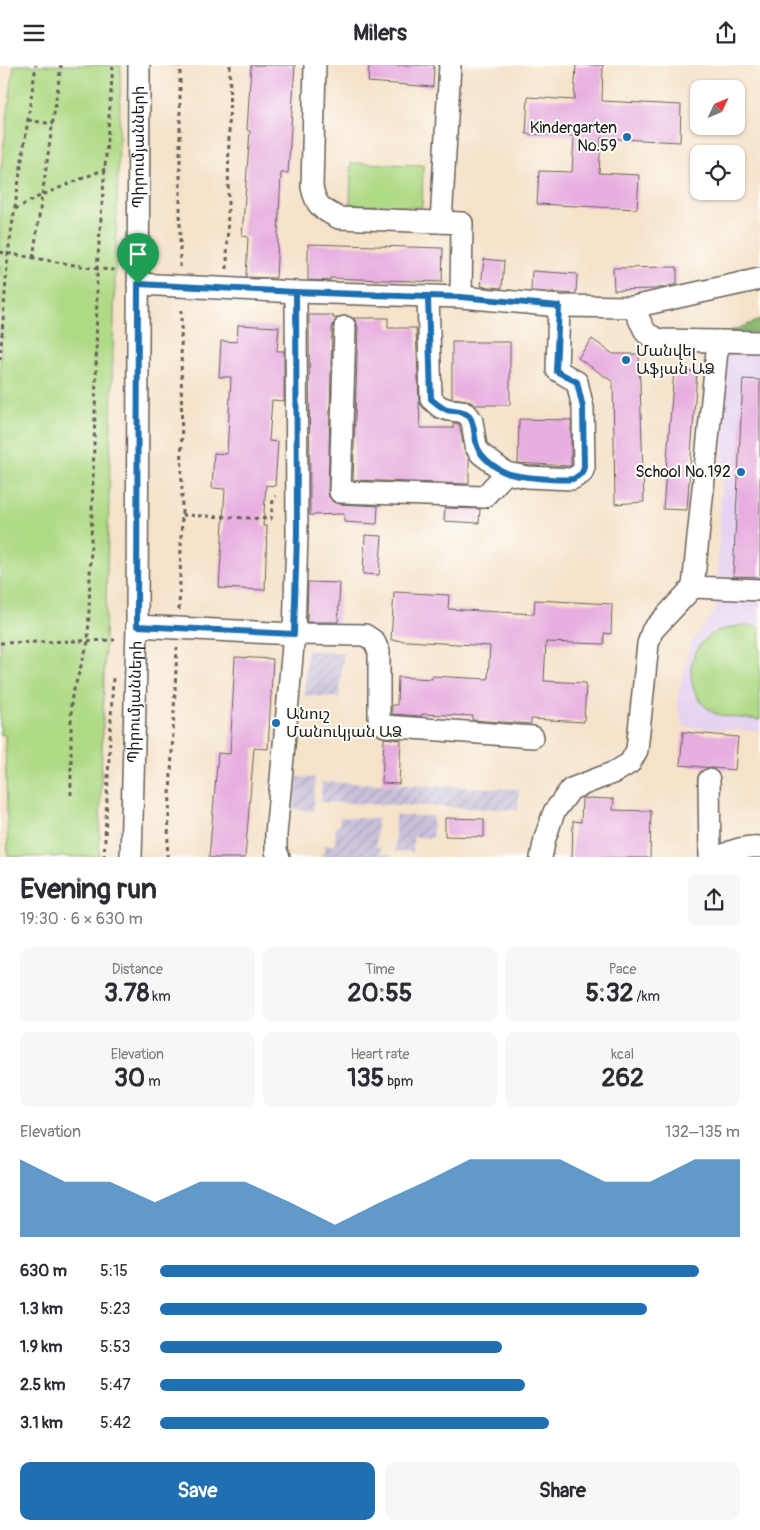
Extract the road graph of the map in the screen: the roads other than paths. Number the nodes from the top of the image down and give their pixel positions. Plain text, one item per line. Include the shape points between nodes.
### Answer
1 (139, 65) edge
2 (314, 65) edge
3 (450, 65) edge
4 (441, 222) junction
5 (132, 277) junction
6 (760, 279) edge
7 (296, 292) junction
8 (428, 297) junction
9 (461, 297) junction
10 (559, 306) junction
11 (633, 307) junction
12 (345, 327) dead end
13 (718, 341) junction
14 (760, 342) edge
15 (506, 473) junction
16 (693, 587) junction
17 (760, 590) edge
18 (137, 626) junction
19 (294, 634) junction
20 (533, 737) dead end
21 (709, 780) dead end
22 (760, 847) edge
23 (131, 857) edge
24 (279, 857) edge
25 (541, 857) edge
26 (710, 857) edge
27 (720, 857) edge

1 - 5 street, Պիրումյանների
2 - 4 street via 312,187 315,201 339,218
3 - 4 street
4 - 9 street via 462,223
5 - 7 street via 181,287
5 - 18 street, Պիրումյանների
6 - 11 street
7 - 8 street
7 - 19 street
8 - 9 street
8 - 15 street via 431,399 440,407 468,415 476,447
9 - 10 street
10 - 11 street
10 - 15 street via 556,371 577,382 583,408 584,467 582,473 572,479
11 - 13 street via 646,333 659,340
12 - 15 street via 340,491 484,497
13 - 14 street
13 - 16 street
16 - 17 street
16 - 25 street via 652,631 637,750 630,763 615,773 571,789 554,812
18 - 19 street
18 - 23 street, Պիրումյանների
19 - 20 street via 365,635 374,641 379,651 380,719 385,725
19 - 24 street via 276,835
21 - 26 street
22 - 27 street

